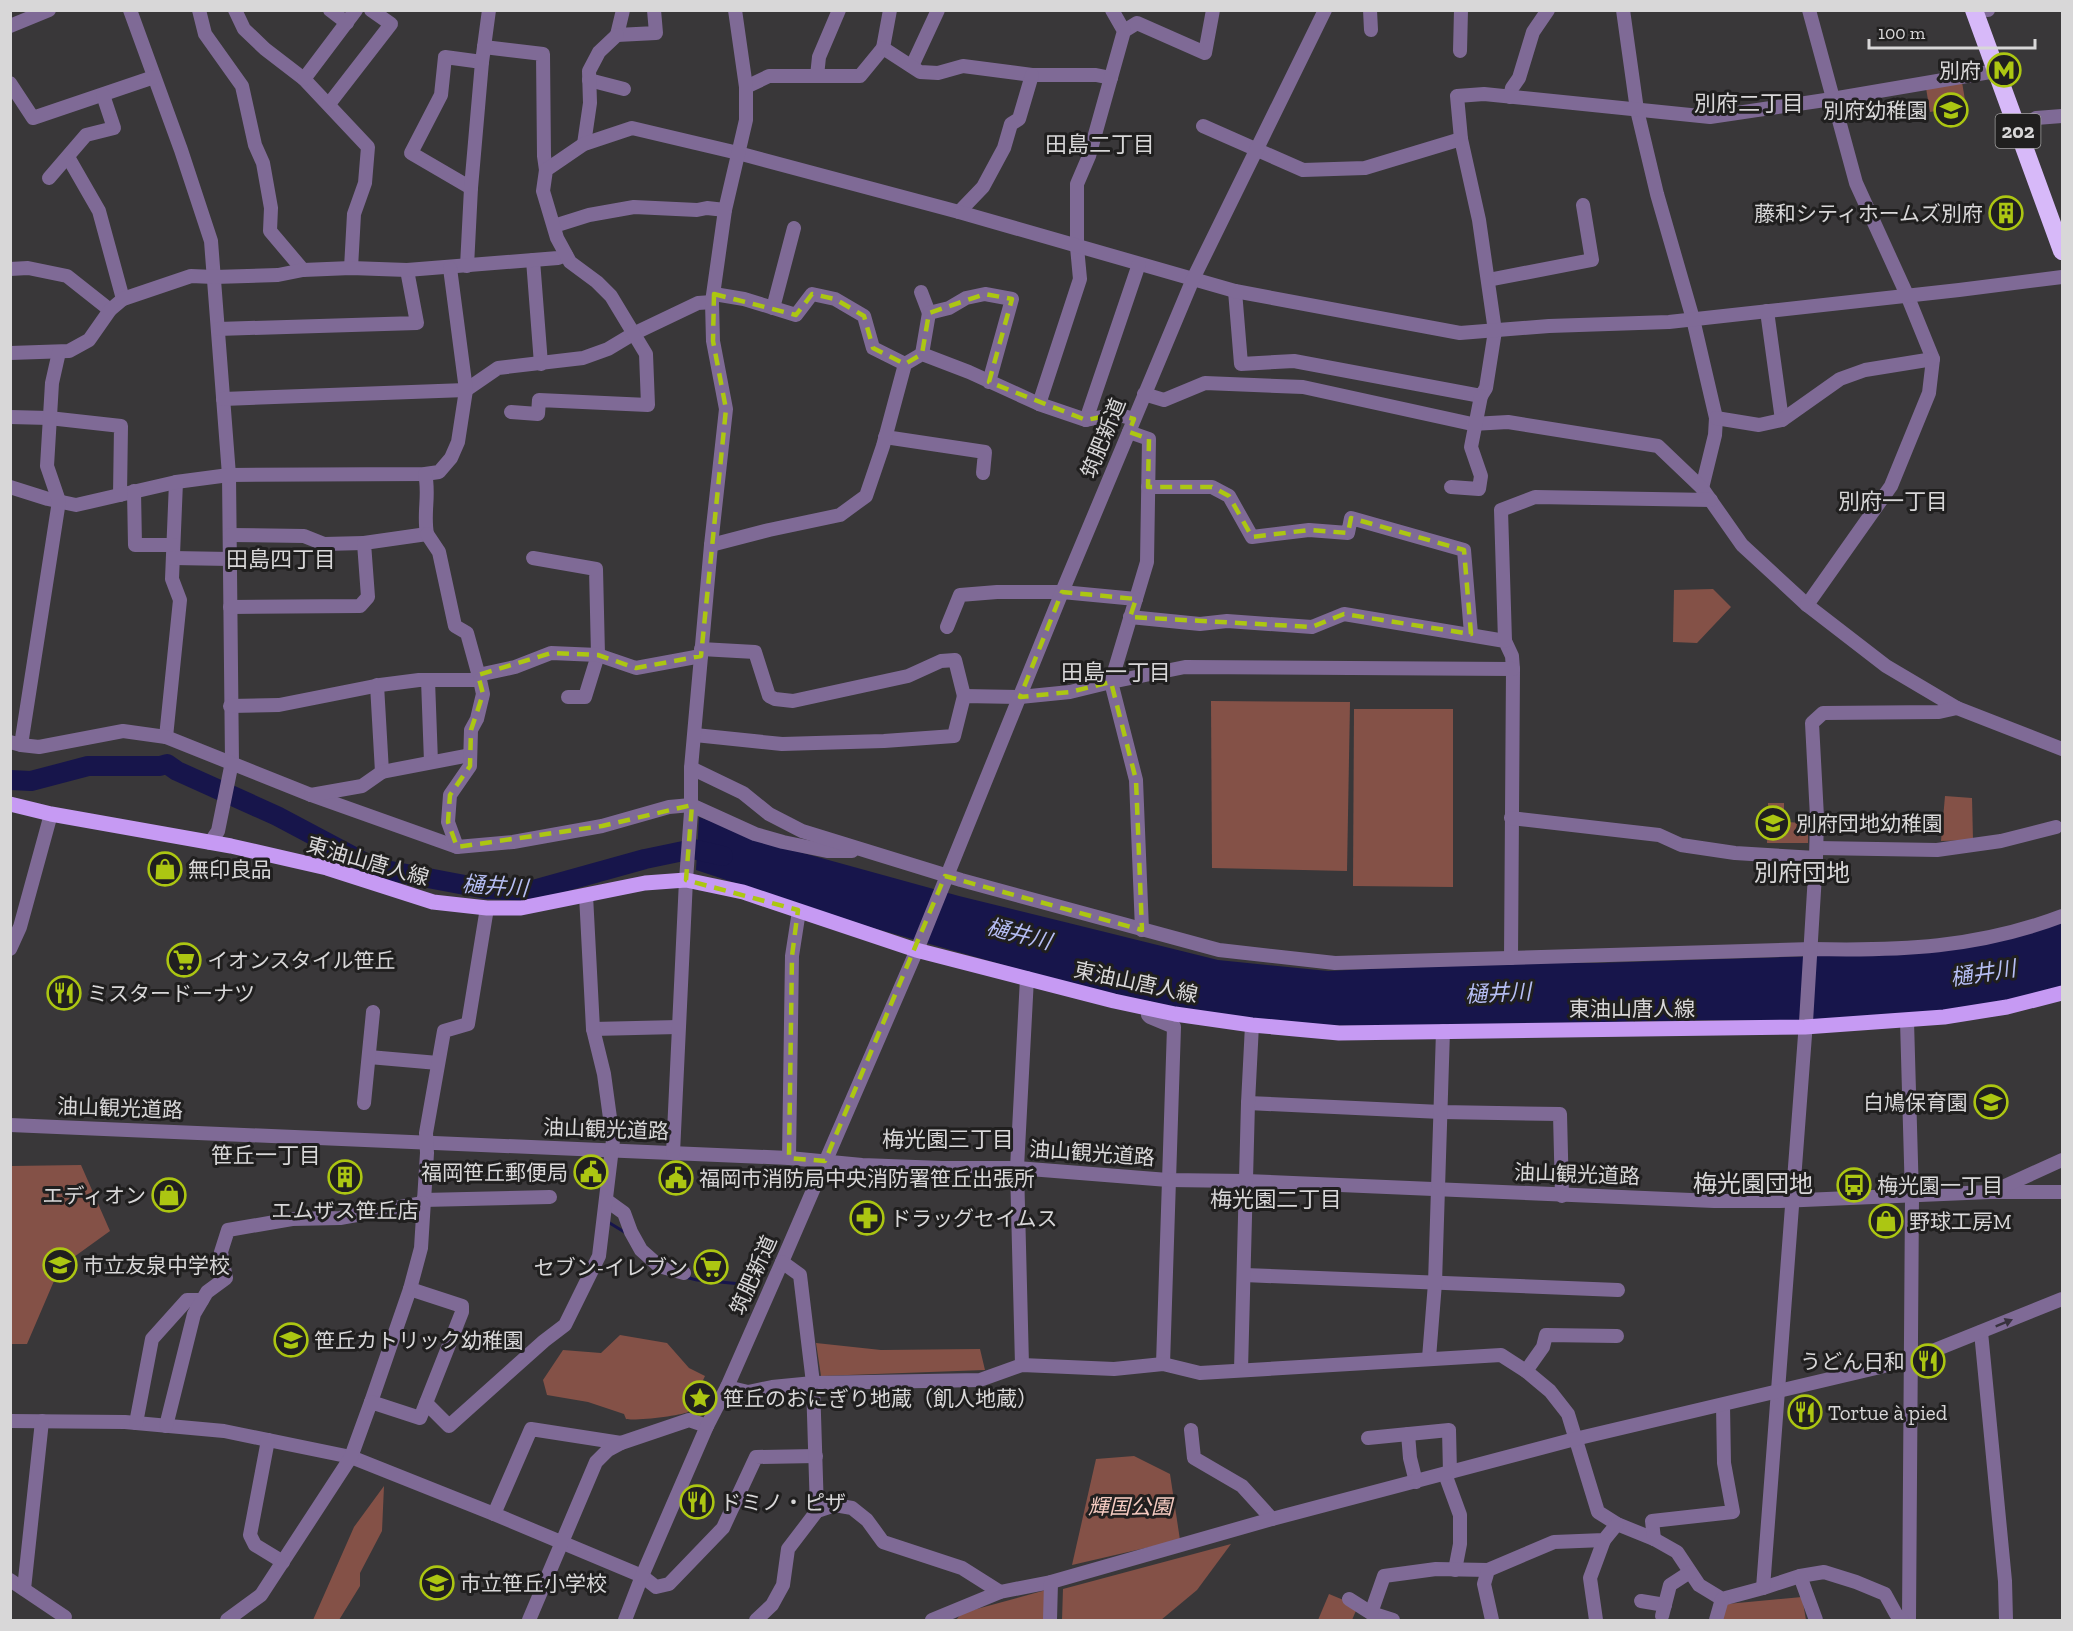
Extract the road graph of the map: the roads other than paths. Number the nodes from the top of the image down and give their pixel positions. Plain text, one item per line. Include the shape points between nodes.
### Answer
1 (49, 10) edge
2 (130, 10) edge
3 (199, 10) edge
4 (236, 10) edge
5 (330, 10) edge
6 (356, 10) edge
7 (371, 10) edge
8 (489, 10) edge
9 (623, 10) edge
10 (654, 10) edge
11 (735, 10) edge
12 (839, 10) edge
13 (890, 10) edge
14 (938, 10) edge
15 (1112, 10) edge
16 (1213, 10) edge
17 (1325, 10) edge
18 (1370, 10) edge
19 (1461, 10) edge
20 (1548, 10) edge
21 (1623, 10) edge
22 (1809, 10) edge
23 (1974, 10) edge
24 (1987, 11) edge
25 (347, 23) junction
26 (10, 26) edge
27 (1371, 30) dead end
28 (1124, 31) junction
29 (617, 35) junction
30 (484, 47) junction
31 (883, 48) junction
32 (1460, 51) dead end
33 (482, 62) junction
34 (912, 66) junction
35 (1996, 71) junction
36 (1032, 75) junction
37 (817, 76) junction
38 (154, 77) junction
39 (1111, 78) junction
40 (304, 79) junction
41 (589, 80) junction
42 (10, 82) edge
43 (746, 87) junction
44 (624, 89) dead end
45 (103, 94) junction
46 (1510, 97) junction
47 (1832, 99) junction
48 (329, 104) junction
49 (1637, 110) junction
50 (2062, 116) edge
51 (2027, 123) junction
52 (1203, 126) dead end
53 (1461, 140) junction
54 (584, 144) junction
55 (1258, 150) junction
56 (738, 153) junction
57 (68, 157) junction
58 (546, 170) junction
59 (49, 178) dead end
60 (471, 188) junction
61 (1583, 205) dead end
62 (725, 210) junction
63 (959, 212) junction
64 (2062, 221) edge
65 (554, 226) junction
66 (794, 228) dead end
67 (1077, 247) junction
68 (2062, 251) edge
69 (566, 255) junction
70 (533, 260) junction
71 (1139, 264) junction
72 (467, 266) junction
73 (351, 268) junction
74 (450, 268) junction
75 (10, 269) edge
76 (303, 270) junction
77 (407, 270) junction
78 (214, 277) junction
79 (2062, 277) edge
80 (1193, 279) junction
81 (1488, 280) junction
82 (1236, 291) junction
83 (921, 292) dead end
84 (1907, 295) junction
85 (713, 298) junction
86 (123, 299) junction
87 (772, 308) junction
88 (110, 310) junction
89 (1767, 311) junction
90 (929, 313) junction
91 (1693, 320) junction
92 (218, 329) junction
93 (1495, 331) junction
94 (633, 334) junction
95 (59, 352) junction
96 (10, 353) edge
97 (922, 354) junction
98 (1933, 359) junction
99 (541, 364) junction
100 (905, 364) junction
101 (989, 382) junction
102 (466, 390) junction
103 (1144, 394) junction
104 (1481, 396) junction
105 (223, 399) junction
106 (1039, 404) junction
107 (511, 412) dead end
108 (10, 417) edge
109 (49, 418) junction
110 (1716, 418) junction
111 (1086, 420) junction
112 (1782, 420) junction
113 (1477, 424) junction
114 (1131, 425) junction
115 (885, 437) junction
116 (983, 473) dead end
117 (425, 474) junction
118 (229, 475) junction
119 (176, 482) junction
120 (10, 487) edge
121 (1148, 487) junction
122 (1451, 487) dead end
123 (1702, 488) junction
124 (134, 491) junction
125 (120, 495) junction
126 (1710, 500) junction
127 (59, 501) junction
128 (428, 534) junction
129 (230, 536) junction
130 (364, 543) junction
131 (711, 545) junction
132 (173, 552) junction
133 (533, 558) dead end
134 (230, 559) junction
135 (1062, 592) junction
136 (1136, 599) junction
137 (1807, 605) junction
138 (230, 607) junction
139 (1130, 617) junction
140 (947, 627) dead end
141 (1471, 634) junction
142 (1505, 641) junction
143 (701, 653) junction
144 (598, 654) junction
145 (1513, 669) junction
146 (479, 678) junction
147 (428, 680) junction
148 (1111, 682) junction
149 (377, 686) junction
150 (964, 696) junction
151 (568, 697) dead end
152 (1020, 697) junction
153 (230, 706) junction
154 (1957, 708) junction
155 (694, 735) junction
156 (166, 737) junction
157 (16, 744) edge
158 (2062, 749) edge
159 (470, 755) junction
160 (431, 762) junction
161 (231, 768) junction
162 (691, 768) junction
163 (382, 772) junction
164 (311, 795) junction
165 (10, 804) edge
166 (691, 808) junction
167 (51, 814) junction
168 (1511, 818) junction
169 (2056, 826) dead end
170 (214, 837) junction
171 (457, 847) junction
172 (869, 852) junction
173 (1816, 853) junction
174 (686, 875) junction
175 (945, 876) junction
176 (586, 895) junction
177 (488, 908) junction
178 (800, 911) junction
179 (2062, 916) edge
180 (1142, 930) junction
181 (917, 948) junction
182 (10, 949) edge
183 (1811, 952) junction
184 (1511, 957) junction
185 (1027, 978) junction
186 (2062, 993) edge
187 (1148, 1008) junction
188 (373, 1012) dead end
189 (1907, 1021) junction
190 (1252, 1025) junction
191 (1806, 1025) junction
192 (678, 1027) junction
193 (593, 1029) junction
194 (1443, 1031) junction
195 (369, 1057) junction
196 (438, 1063) junction
197 (363, 1103) dead end
198 (1248, 1103) junction
199 (1441, 1112) junction
200 (10, 1125) edge
201 (427, 1143) junction
202 (612, 1151) junction
203 (673, 1153) junction
204 (789, 1158) junction
205 (2062, 1160) edge
206 (825, 1161) junction
207 (1017, 1168) junction
208 (1168, 1180) junction
209 (1246, 1181) junction
210 (1438, 1189) junction
211 (2062, 1191) edge
212 (1990, 1192) junction
213 (1562, 1196) junction
214 (550, 1197) dead end
215 (1912, 1197) junction
216 (606, 1200) junction
217 (1792, 1200) junction
218 (423, 1202) junction
219 (782, 1262) junction
220 (684, 1273) dead end
221 (1244, 1275) junction
222 (1435, 1283) junction
223 (410, 1289) junction
224 (1618, 1290) dead end
225 (2062, 1299) edge
226 (202, 1300) junction
227 (1981, 1332) junction
228 (1617, 1336) dead end
229 (1430, 1358) junction
230 (1910, 1360) junction
231 (1163, 1364) junction
232 (1022, 1365) junction
233 (1241, 1370) junction
234 (1526, 1371) junction
235 (813, 1383) junction
236 (727, 1387) junction
237 (1779, 1392) junction
238 (371, 1402) junction
239 (426, 1403) junction
240 (1723, 1405) junction
241 (10, 1421) edge
242 (42, 1422) junction
243 (136, 1423) junction
244 (166, 1426) junction
245 (707, 1426) junction
246 (1191, 1430) dead end
247 (1408, 1434) junction
248 (1368, 1438) dead end
249 (1575, 1439) junction
250 (268, 1440) junction
251 (621, 1443) junction
252 (816, 1456) junction
253 (351, 1457) junction
254 (1448, 1474) junction
255 (1416, 1482) junction
256 (817, 1511) junction
257 (494, 1514) junction
258 (1272, 1519) junction
259 (1617, 1524) junction
260 (1654, 1539) junction
261 (1604, 1540) junction
262 (562, 1543) junction
263 (283, 1562) junction
264 (1455, 1570) junction
265 (1488, 1570) junction
266 (1690, 1572) junction
267 (642, 1576) junction
268 (1800, 1576) junction
269 (10, 1580) edge
270 (1051, 1582) junction
271 (1763, 1588) junction
272 (24, 1589) junction
273 (1000, 1592) junction
274 (1349, 1599) dead end
275 (1722, 1599) junction
276 (1641, 1601) dead end
277 (1371, 1613) junction
278 (62, 1620) edge
279 (227, 1620) edge
280 (529, 1620) edge
281 (625, 1620) edge
282 (756, 1620) edge
283 (932, 1620) edge
284 (1050, 1620) edge
285 (1393, 1620) edge
286 (1492, 1620) edge
287 (1596, 1620) edge
288 (1716, 1620) edge
289 (1816, 1620) edge
290 (1902, 1620) edge
291 (1910, 1620) edge
292 (2006, 1620) edge

1 - 26 street
2 - 38 street
3 - 76 street via 205,34 242,86 263,163 271,208 270,231
4 - 40 street via 244,29
5 - 25 street
6 - 25 street
7 - 48 street via 391,24
8 - 30 street
9 - 29 street
10 - 29 street via 656,33
11 - 43 street
12 - 37 street via 819,57
13 - 31 street
14 - 34 street
15 - 28 street
16 - 28 street via 1205,53 1137,23
17 - 55 street, 筑肥新道
18 - 27 street
19 - 32 street
20 - 46 street via 1533,32
21 - 49 street
22 - 47 street
23 - 35 highway, 202
24 - 51 highway, 202
25 - 40 street
28 - 39 street
29 - 41 street via 599,52 589,71
30 - 33 street
30 - 58 street via 543,54
31 - 34 street
31 - 37 street via 860,75
33 - 60 street
33 - 60 street via 445,57 441,95 411,153
34 - 36 street via 921,72 938,73 963,66
35 - 47 street
35 - 68 highway, 202
36 - 39 street
36 - 63 street via 1019,118 1011,124 1004,148 983,187
37 - 43 street via 769,76
38 - 45 street
38 - 78 street via 211,241
39 - 67 street via 1077,184
40 - 48 street
41 - 44 street
41 - 54 street
42 - 45 street via 33,118
43 - 56 street via 746,120
45 - 57 street via 114,128 86,135
46 - 49 street
46 - 53 street via 1457,96
47 - 49 street via 1710,117
47 - 84 street via 1856,183
48 - 73 street via 368,147 364,183 354,214
49 - 91 street
50 - 51 street via 2036,118
51 - 64 highway, 202
52 - 55 street
53 - 55 street via 1365,168 1303,170
53 - 81 street
54 - 56 street via 632,128
54 - 58 street
55 - 80 street, 筑肥新道
56 - 62 street
56 - 63 street
57 - 59 street
57 - 86 street via 99,211
58 - 65 street via 543,191
60 - 72 street
61 - 81 street via 1592,260
62 - 65 street via 634,207
62 - 85 street
63 - 67 street
65 - 69 street
66 - 87 street
67 - 71 street
67 - 106 street via 1080,279
69 - 70 street
69 - 94 street via 611,297
70 - 72 street
70 - 99 street
71 - 80 street
71 - 111 street
72 - 74 street
73 - 76 street
73 - 77 street
74 - 77 street
74 - 102 street
75 - 88 street via 28,268 67,276
76 - 78 street via 278,275
77 - 92 street via 417,323
78 - 86 street via 191,276
78 - 92 street
79 - 84 street
80 - 82 street
80 - 103 street, 筑肥新道
81 - 93 street
82 - 93 street via 1460,333
82 - 104 street via 1241,364 1294,361
83 - 90 street
84 - 89 street
84 - 98 street
85 - 87 street via 744,299
85 - 94 street
85 - 131 street via 713,341 726,409
86 - 88 street
87 - 100 street via 796,315 813,294 835,299 864,316 873,348
88 - 95 street via 89,340
89 - 91 street
89 - 112 street
90 - 97 street
90 - 101 street via 985,294 1012,299
91 - 93 street
91 - 110 street
92 - 105 street
93 - 104 street via 1486,388
94 - 99 street via 608,350
94 - 107 street via 646,354 648,405 539,400 538,414
95 - 96 street
95 - 109 street
97 - 100 street
97 - 101 street
98 - 112 street via 1840,378
98 - 137 street via 1929,393 1891,486
99 - 102 street via 498,368
100 - 115 street
101 - 106 street
102 - 105 street
102 - 117 street via 458,442 451,458 439,472
103 - 113 street via 1164,400 1205,383 1303,387
103 - 114 street, 筑肥新道
104 - 113 street
105 - 118 street
106 - 111 street
108 - 109 street
109 - 125 street via 121,426
109 - 127 street via 47,466
110 - 112 street via 1760,425
110 - 123 street
111 - 114 street via 1116,414
113 - 122 street via 1471,447 1480,476 1479,489
113 - 123 street via 1508,422 1658,446
114 - 121 street via 1149,439
114 - 135 street, 筑肥新道
115 - 116 street via 985,452
115 - 131 street via 866,496 840,515
117 - 118 street
117 - 128 street
118 - 119 street
118 - 129 street
119 - 124 street
119 - 132 street
120 - 127 street
121 - 136 street via 1147,562
121 - 141 street via 1212,487 1228,496 1251,537 1309,530 1348,533 1351,518 1464,550
123 - 126 street
124 - 125 street
124 - 132 street via 135,544
125 - 127 street via 76,505
126 - 137 street via 1742,545
126 - 142 street via 1535,497 1501,510
127 - 157 street
128 - 130 street
128 - 146 street via 439,552 455,626 467,633
129 - 130 street via 304,536 324,544
129 - 134 street
130 - 138 street via 368,597 360,606
131 - 143 street
132 - 134 street
132 - 156 street via 172,579 180,600
133 - 144 street via 597,569
134 - 138 street
135 - 136 street
135 - 140 street via 960,595
135 - 152 street, 筑肥新道
136 - 139 street
137 - 154 street via 1886,666
138 - 153 street
139 - 141 street via 1200,624 1227,621 1312,627 1344,614
139 - 148 street
141 - 142 street
142 - 145 street
143 - 144 street via 636,668
143 - 150 street via 755,652 769,696 793,701 908,676 941,661 955,660
143 - 155 street
144 - 146 street via 551,652
144 - 151 street via 585,697
145 - 148 street via 1185,667
145 - 168 street
146 - 147 street
146 - 159 street via 483,694 471,730
147 - 149 street
147 - 160 street
148 - 152 street via 1070,692
148 - 180 street via 1136,780
149 - 153 street via 279,705
149 - 163 street
150 - 152 street
150 - 155 street via 954,736 782,744
152 - 175 street, 筑肥新道
153 - 161 street
154 - 158 street
154 - 173 street via 1939,712 1823,713 1812,723
155 - 162 street
156 - 157 street via 123,731 39,747
156 - 161 street
159 - 160 street
159 - 171 street via 470,766 450,795 447,822
160 - 163 street
161 - 164 street
161 - 170 street
162 - 166 street
162 - 172 street via 743,793 769,814 802,831
163 - 164 street via 362,786
164 - 171 street
165 - 167 main road, 東油山唐人線
166 - 171 street via 669,807 602,826 513,842
166 - 172 street via 783,842 827,851
166 - 174 street
167 - 170 main road, 東油山唐人線
167 - 182 street via 20,927
168 - 173 street via 1659,835 1681,845 1735,853
168 - 184 street
169 - 173 street via 2001,841 1937,850
170 - 177 main road, 東油山唐人線 via 231,846 327,868 433,902
172 - 175 street
173 - 183 street
174 - 176 main road, 東油山唐人線
174 - 178 main road, 東油山唐人線
174 - 192 street
175 - 180 street
175 - 181 street, 筑肥新道
176 - 177 main road, 東油山唐人線 via 521,908
176 - 193 street
177 - 196 street via 468,1024 444,1030
178 - 181 main road, 東油山唐人線
178 - 204 street via 792,956
179 - 183 street via 2006,934 1953,944
180 - 184 street via 1219,950 1335,963
181 - 185 main road, 東油山唐人線
181 - 206 street, 筑肥新道
183 - 184 street
183 - 191 street
185 - 187 main road, 東油山唐人線
185 - 207 street
186 - 189 main road, 東油山唐人線 via 2007,1007
187 - 190 main road, 東油山唐人線
187 - 208 street via 1150,1017 1174,1027
188 - 195 street
189 - 191 main road, 東油山唐人線
189 - 215 street
190 - 194 main road, 東油山唐人線 via 1339,1033
190 - 198 street
191 - 194 main road, 東油山唐人線
191 - 217 street
192 - 193 street
192 - 203 street
193 - 202 street via 604,1074
194 - 199 street
195 - 196 street
195 - 197 street
196 - 201 street
198 - 199 street
198 - 209 street
199 - 210 street
199 - 213 street via 1560,1114
200 - 201 street, 油山観光道路
201 - 202 street, 油山観光道路
201 - 218 street
202 - 203 street, 油山観光道路
202 - 216 street
203 - 204 street, 油山観光道路
204 - 206 street, 油山観光道路
205 - 212 street
206 - 207 street, 油山観光道路
206 - 219 street, 筑肥新道
207 - 208 street, 油山観光道路
207 - 232 street
208 - 209 street, 油山観光道路
208 - 231 street
209 - 210 street, 油山観光道路
209 - 221 street
210 - 213 street, 油山観光道路
210 - 222 street
211 - 212 street, 油山観光道路
212 - 215 street, 油山観光道路
213 - 217 street, 油山観光道路
214 - 218 street
215 - 217 street, 油山観光道路
215 - 230 street
216 - 220 street via 624,1214 641,1250 659,1266
216 - 239 street via 599,1256 565,1325 449,1426
217 - 237 street
218 - 223 street via 421,1248
218 - 226 street via 340,1218 292,1219 228,1230 221,1252 226,1278
219 - 235 street via 800,1275
219 - 236 street, 筑肥新道
221 - 222 street
221 - 233 street
222 - 224 street
222 - 229 street
223 - 238 street
223 - 239 street via 462,1306
227 -> 225 street
226 - 243 street via 187,1300 152,1339
226 - 244 street via 194,1314
227 - 230 street
227 - 292 street
228 - 234 street via 1546,1335 1543,1347
229 - 233 street
229 - 234 street via 1501,1354
230 - 237 street
230 - 291 street
231 - 232 street via 1114,1369
231 - 233 street via 1200,1373
232 - 235 street via 980,1380
234 - 249 street via 1550,1391 1568,1414
235 - 236 street via 748,1392
235 - 252 street
236 - 245 street, 筑肥新道
237 - 240 street
237 - 271 street
238 - 239 street via 420,1418
238 - 253 street
240 - 249 street
240 - 260 street via 1724,1463 1733,1512 1652,1521
241 - 242 street
242 - 243 street
242 - 272 street
243 - 244 street
244 - 250 street
245 - 251 street via 689,1420
245 - 267 street, 筑肥新道
246 - 258 street via 1194,1458 1242,1486
247 - 248 street
247 - 254 street via 1449,1430
247 - 255 street
249 - 254 street
249 - 259 street via 1598,1512
250 - 253 street
250 - 263 street via 250,1535 255,1545
251 - 257 street via 531,1429
251 - 262 street via 596,1462
252 - 256 street
252 - 267 street via 756,1457 723,1528 669,1584 656,1587
253 - 257 street
253 - 263 street
254 - 255 street
254 - 264 street via 1461,1515
255 - 258 street
256 - 273 street via 834,1505 852,1508 883,1542 962,1568
256 - 282 street via 788,1549 783,1585 772,1605
257 - 262 street
258 - 270 street
259 - 260 street
259 - 261 street
260 - 266 street via 1677,1552
261 - 265 street via 1554,1542
261 - 287 street via 1590,1578
262 - 267 street
262 - 280 street
263 - 279 street via 261,1595
264 - 265 street
264 - 277 street via 1384,1576
265 - 286 street via 1484,1584
266 - 275 street via 1699,1585
266 - 276 street via 1671,1585 1663,1611
267 - 281 street, 筑肥新道
268 - 271 street
268 - 289 street
268 - 290 street via 1824,1572 1885,1594
269 - 272 street
270 - 273 street
270 - 284 street
271 - 275 street
272 - 278 street via 65,1617
273 - 283 street
274 - 277 street
275 - 288 street
277 - 285 street

